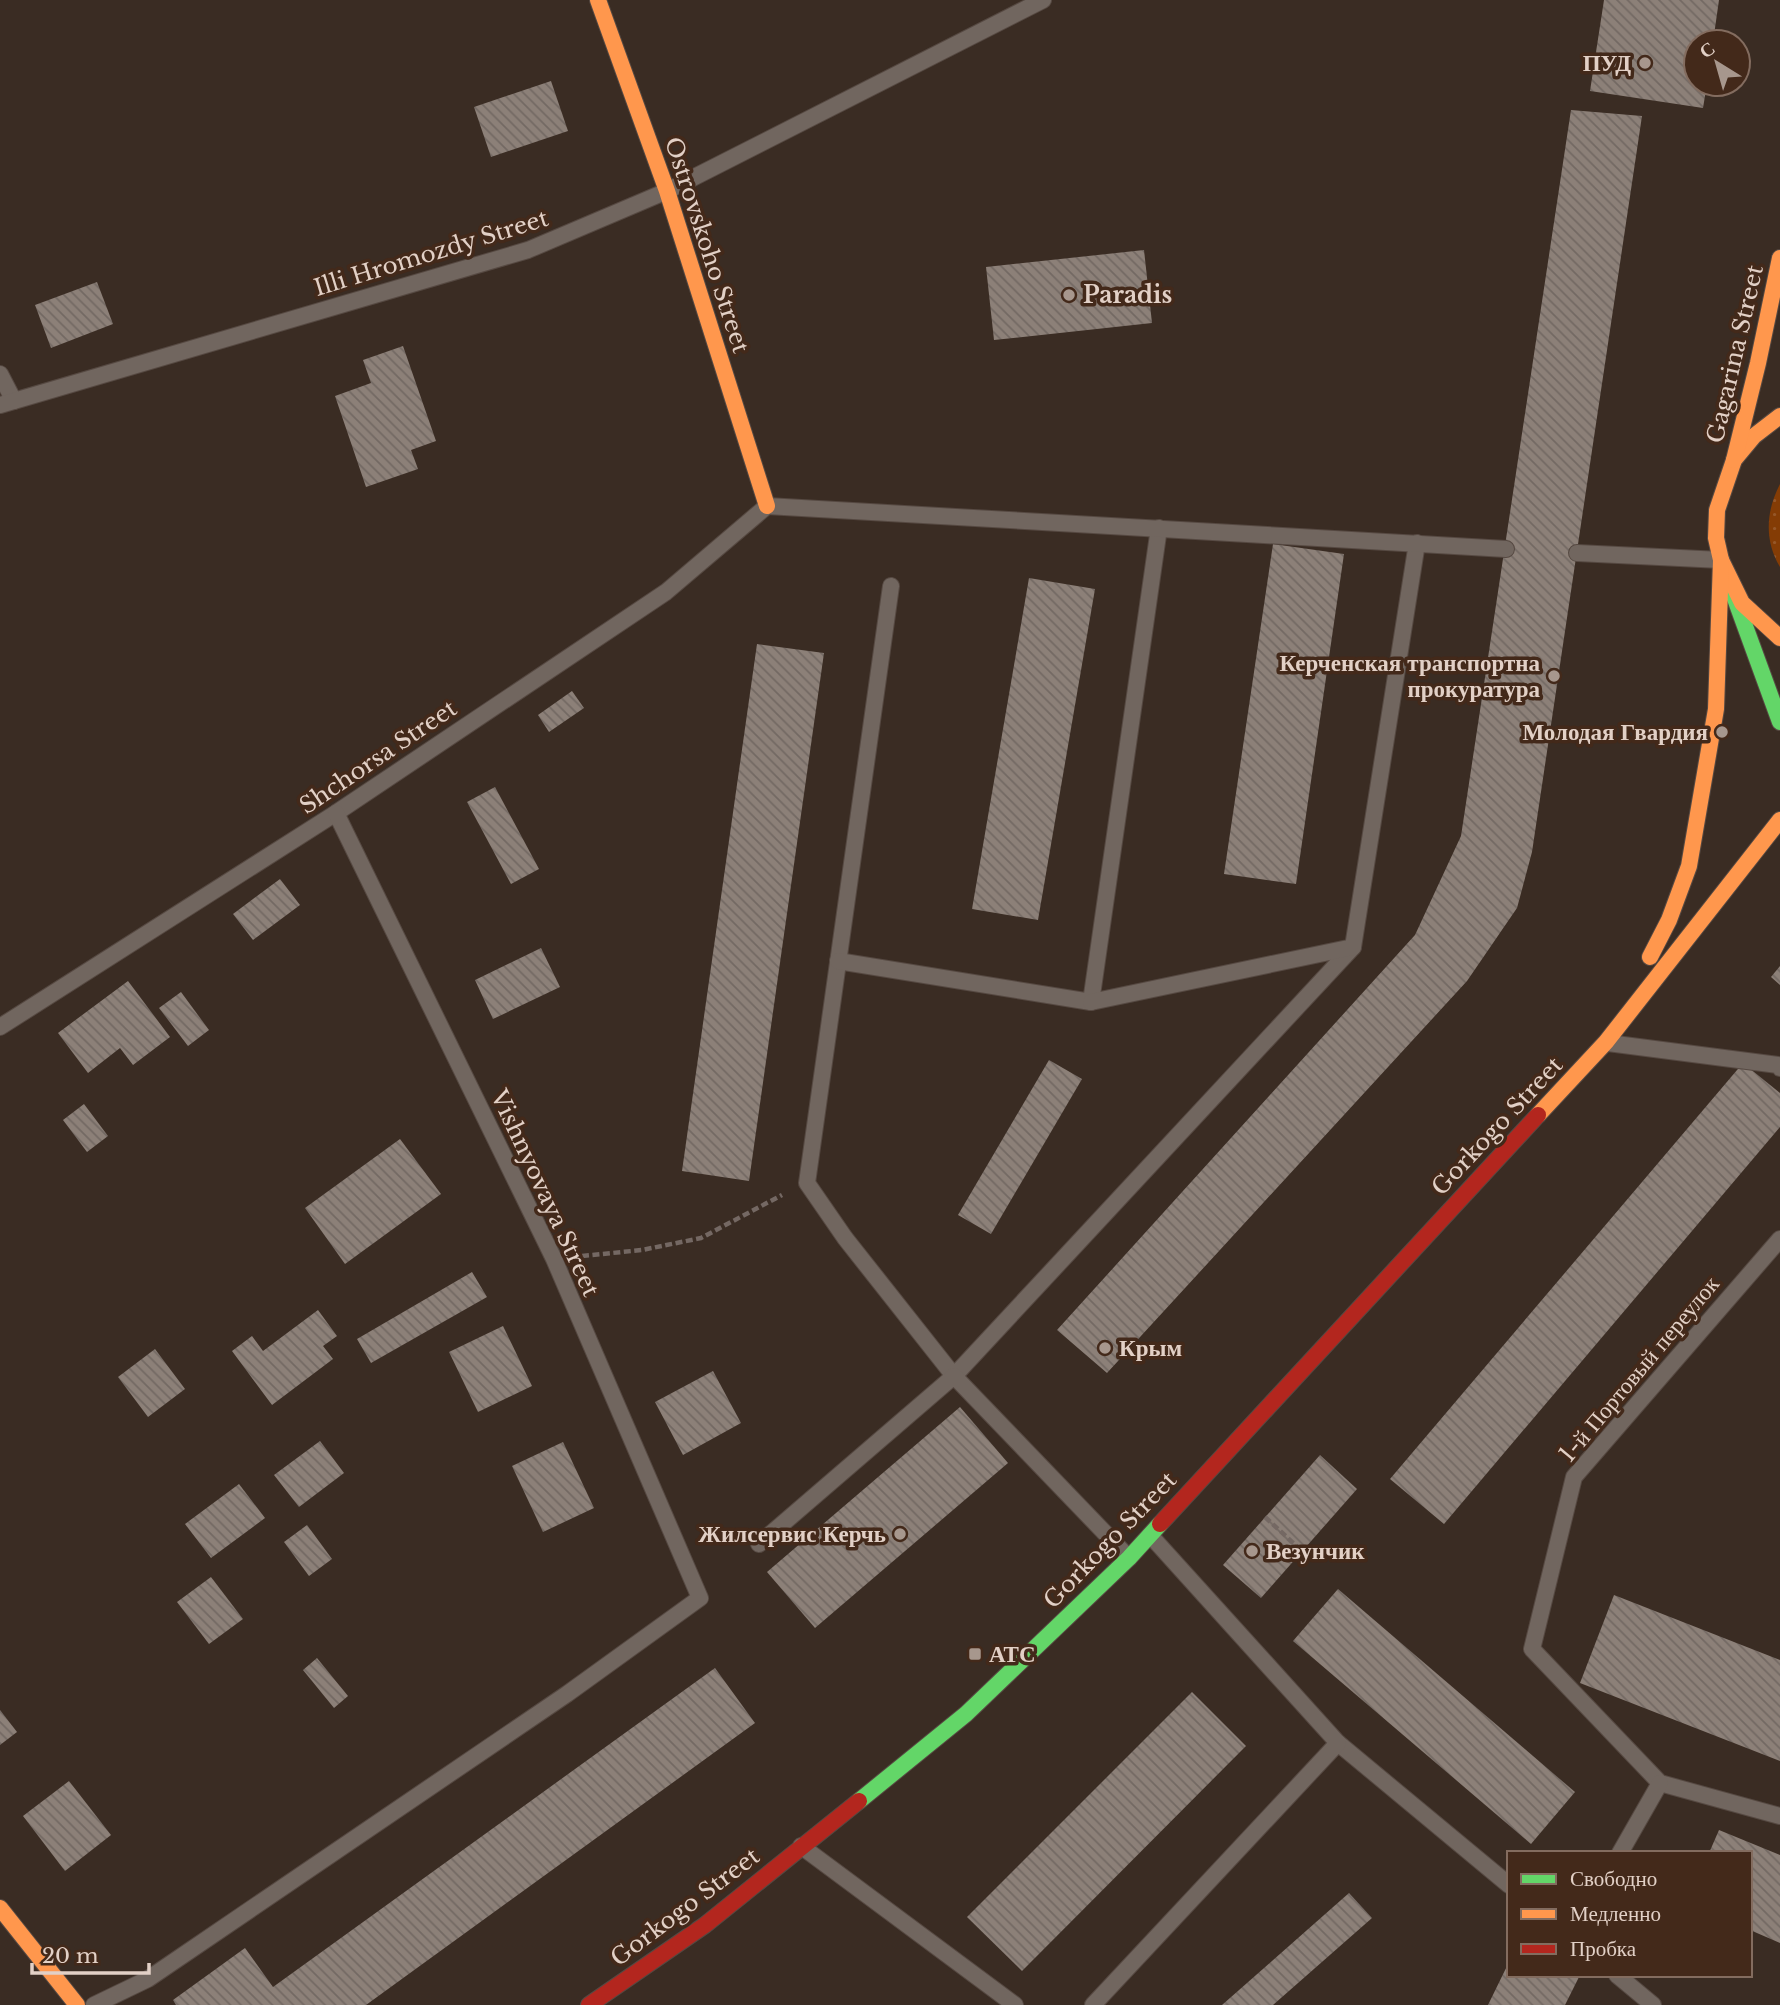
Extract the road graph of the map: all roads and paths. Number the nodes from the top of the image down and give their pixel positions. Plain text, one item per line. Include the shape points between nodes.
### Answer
1 (598, 0) edge
2 (1044, 0) edge
3 (667, 191) junction
4 (1780, 258) edge
5 (0, 374) edge
6 (7, 403) edge
7 (1780, 416) edge
8 (1734, 460) junction
9 (767, 506) junction
10 (1159, 528) junction
11 (1417, 543) junction
12 (1506, 549) dead end
13 (1577, 553) dead end
14 (1721, 560) junction
15 (891, 586) dead end
16 (1780, 638) edge
17 (1780, 722) edge
18 (336, 814) junction
19 (1780, 820) edge
20 (1353, 947) junction
21 (838, 961) junction
22 (1091, 1003) junction
23 (0, 1027) edge
24 (1606, 1042) junction
25 (1780, 1068) edge
26 (807, 1183) junction
27 (1780, 1239) edge
28 (554, 1259) junction
29 (954, 1376) junction
30 (1265, 1517) dead end
31 (1150, 1535) junction
32 (758, 1544) dead end
33 (1302, 1551) dead end
34 (1129, 1558) junction
35 (1338, 1743) junction
36 (1660, 1783) junction
37 (1780, 1816) edge
38 (801, 1846) junction
39 (1621, 1851) edge
40 (1507, 1883) edge
41 (0, 1908) edge
42 (1619, 1977) edge
43 (77, 2005) edge
44 (94, 2005) edge
45 (589, 2005) edge
46 (1015, 2005) edge
47 (1093, 2005) edge
48 (1653, 2005) edge

1 - 3 main road, Ostrovskoho Street
2 - 3 lane, Illi Hromozdy Street
3 - 6 lane, Illi Hromozdy Street via 528,250
3 - 9 main road, Ostrovskoho Street
4 - 8 main road, Gagarina Street
5 - 6 lane
7 - 8 main road via 1754,436
8 - 14 main road, Gagarina Street via 1717,510
9 - 10 lane
9 - 18 lane, Shchorsa Street via 666,592
10 - 11 lane
10 - 22 lane
11 - 12 lane
11 - 20 lane
13 - 14 lane
14 - 16 main road via 1742,603
14 - 17 main road
14 - 24 main road, Gorkogo Street via 1716,709 1689,866 1669,920
15 - 21 lane
18 - 23 lane, Shchorsa Street
18 - 28 lane, Vishnyovaya Street
19 - 24 main road, Gorkogo Street
20 - 22 lane
20 - 29 lane
21 - 22 lane
21 - 26 lane
24 - 25 lane
24 - 31 main road, Gorkogo Street
26 - 28 path via 701,1238 642,1250
26 - 29 lane
27 - 36 lane, 1-й Портовый переулок via 1574,1477 1532,1649
28 - 44 lane, Vishnyovaya Street via 700,1598 148,1979
29 - 32 lane
29 - 34 lane
30 - 33 path
31 - 34 main road, Gorkogo Street
31 - 35 lane
34 - 38 main road, Gorkogo Street via 966,1714
35 - 40 lane
35 - 47 lane
36 - 37 lane
36 - 39 lane
38 - 45 main road, Gorkogo Street via 705,1925
38 - 46 lane
41 - 43 main road
42 - 48 lane

